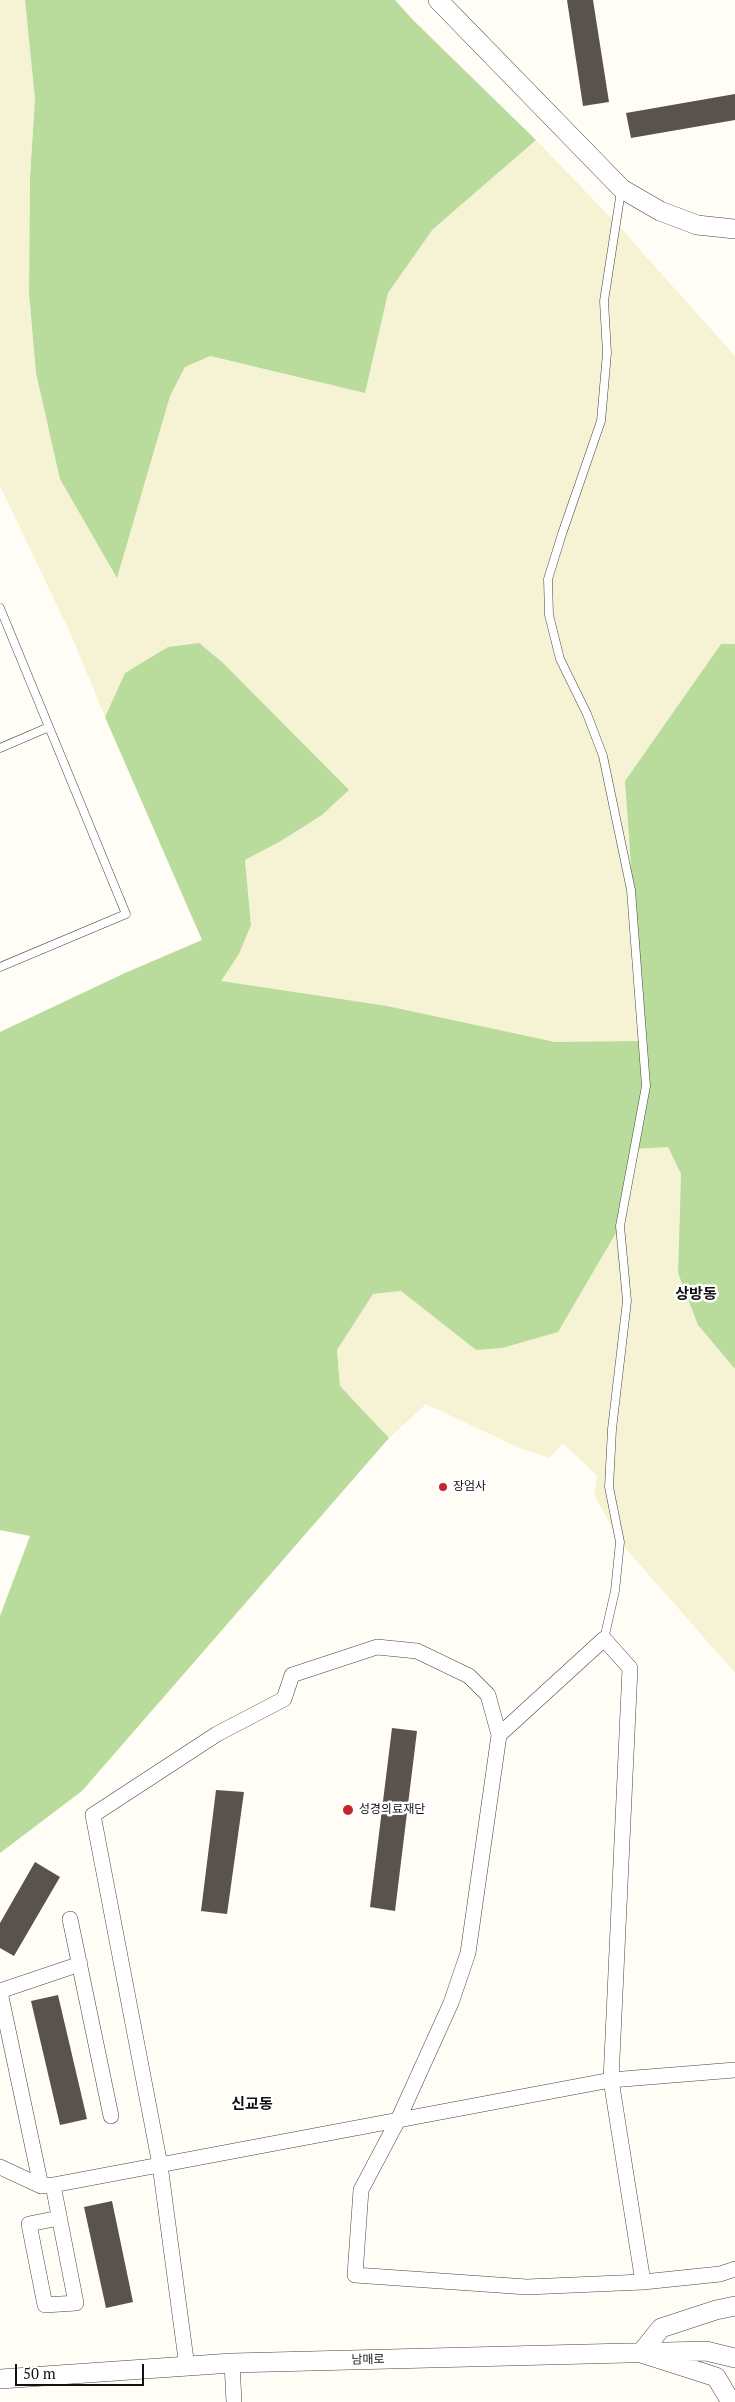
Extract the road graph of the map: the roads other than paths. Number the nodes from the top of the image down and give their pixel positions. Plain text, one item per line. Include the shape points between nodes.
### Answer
1 (438, 0) edge
2 (622, 189) junction
3 (735, 229) edge
4 (0, 608) edge
5 (49, 727) junction
6 (0, 748) edge
7 (0, 967) edge
8 (604, 1639) junction
9 (499, 1735) junction
10 (70, 1919) dead end
11 (80, 1964) junction
12 (0, 1992) edge
13 (735, 2070) edge
14 (611, 2080) junction
15 (111, 2116) dead end
16 (398, 2120) junction
17 (160, 2165) junction
18 (0, 2167) edge
19 (47, 2186) junction
20 (59, 2218) junction
21 (735, 2269) edge
22 (643, 2282) junction
23 (735, 2306) edge
24 (641, 2353) junction
25 (735, 2358) edge
26 (232, 2363) junction
27 (187, 2367) junction
28 (0, 2379) edge
29 (234, 2402) edge
30 (732, 2402) edge

1 - 2 street
2 - 3 street via 660,211 697,225
2 - 8 lane via 604,301 607,353 602,421 548,579 549,615 560,659 603,756 632,890 646,1086 620,1226 626,1301 609,1487 620,1542 615,1591
4 - 5 lane
5 - 6 lane
5 - 7 lane via 126,914
8 - 9 street
8 - 14 street via 630,1668
9 - 16 street via 468,1953 451,2003
9 - 17 street via 488,1695 470,1676 417,1651 377,1647 292,1675 284,1699 217,1734 93,1815
10 - 11 street
11 - 12 street
11 - 15 street
12 - 19 street
13 - 14 street
14 - 16 street
14 - 22 street
16 - 17 street
16 - 22 street via 361,2190 356,2275 527,2287
17 - 19 street
17 - 27 street
18 - 19 street
19 - 20 street
20 - 20 street via 76,2303 45,2305 29,2224
21 - 22 street via 720,2274
23 - 24 street via 661,2328
24 - 25 street, 남매로 via 706,2351
24 - 26 street, 남매로
24 - 30 street via 716,2377
26 - 27 street, 남매로
26 - 29 street
27 - 28 street, 남매로

